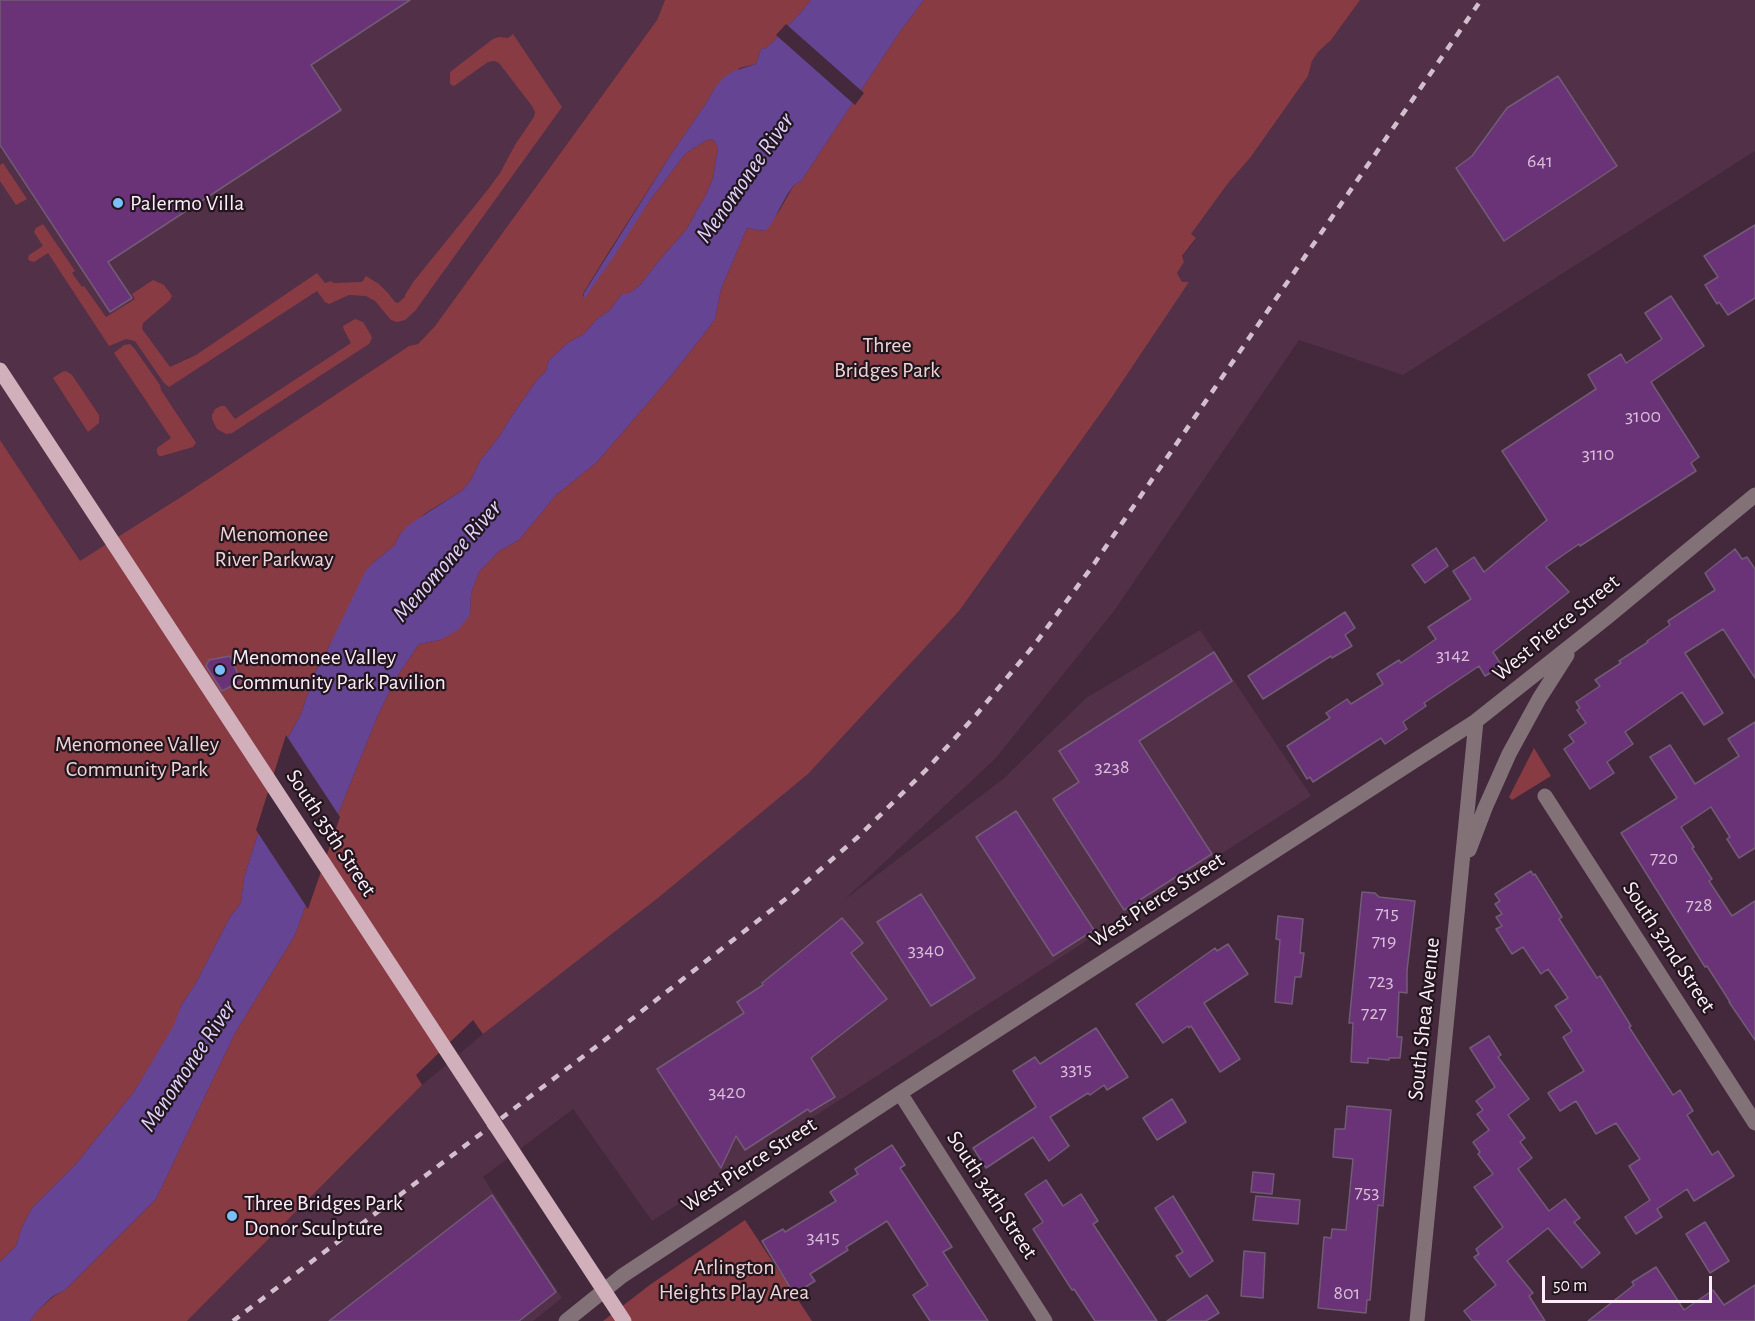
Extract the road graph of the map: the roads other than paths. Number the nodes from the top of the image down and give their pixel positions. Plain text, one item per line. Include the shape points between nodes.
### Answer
1 (0, 369) edge
2 (1755, 495) edge
3 (1578, 640) junction
4 (1476, 721) junction
5 (1545, 796) dead end
6 (1461, 873) junction
7 (900, 1093) junction
8 (1755, 1123) edge
9 (566, 1321) edge
10 (624, 1321) edge
11 (1046, 1321) edge
12 (1417, 1321) edge

1 - 10 main road, South 35th Street, bridge
2 - 3 street, West Pierce Street
3 - 4 street, West Pierce Street
3 - 6 street via 1552,676 1509,754
4 - 6 street, South Shea Avenue
4 - 7 street, West Pierce Street
5 - 8 street, South 32nd Street
6 - 12 street, South Shea Avenue
7 - 9 street, West Pierce Street via 622,1276
7 - 11 street, South 34th Street

